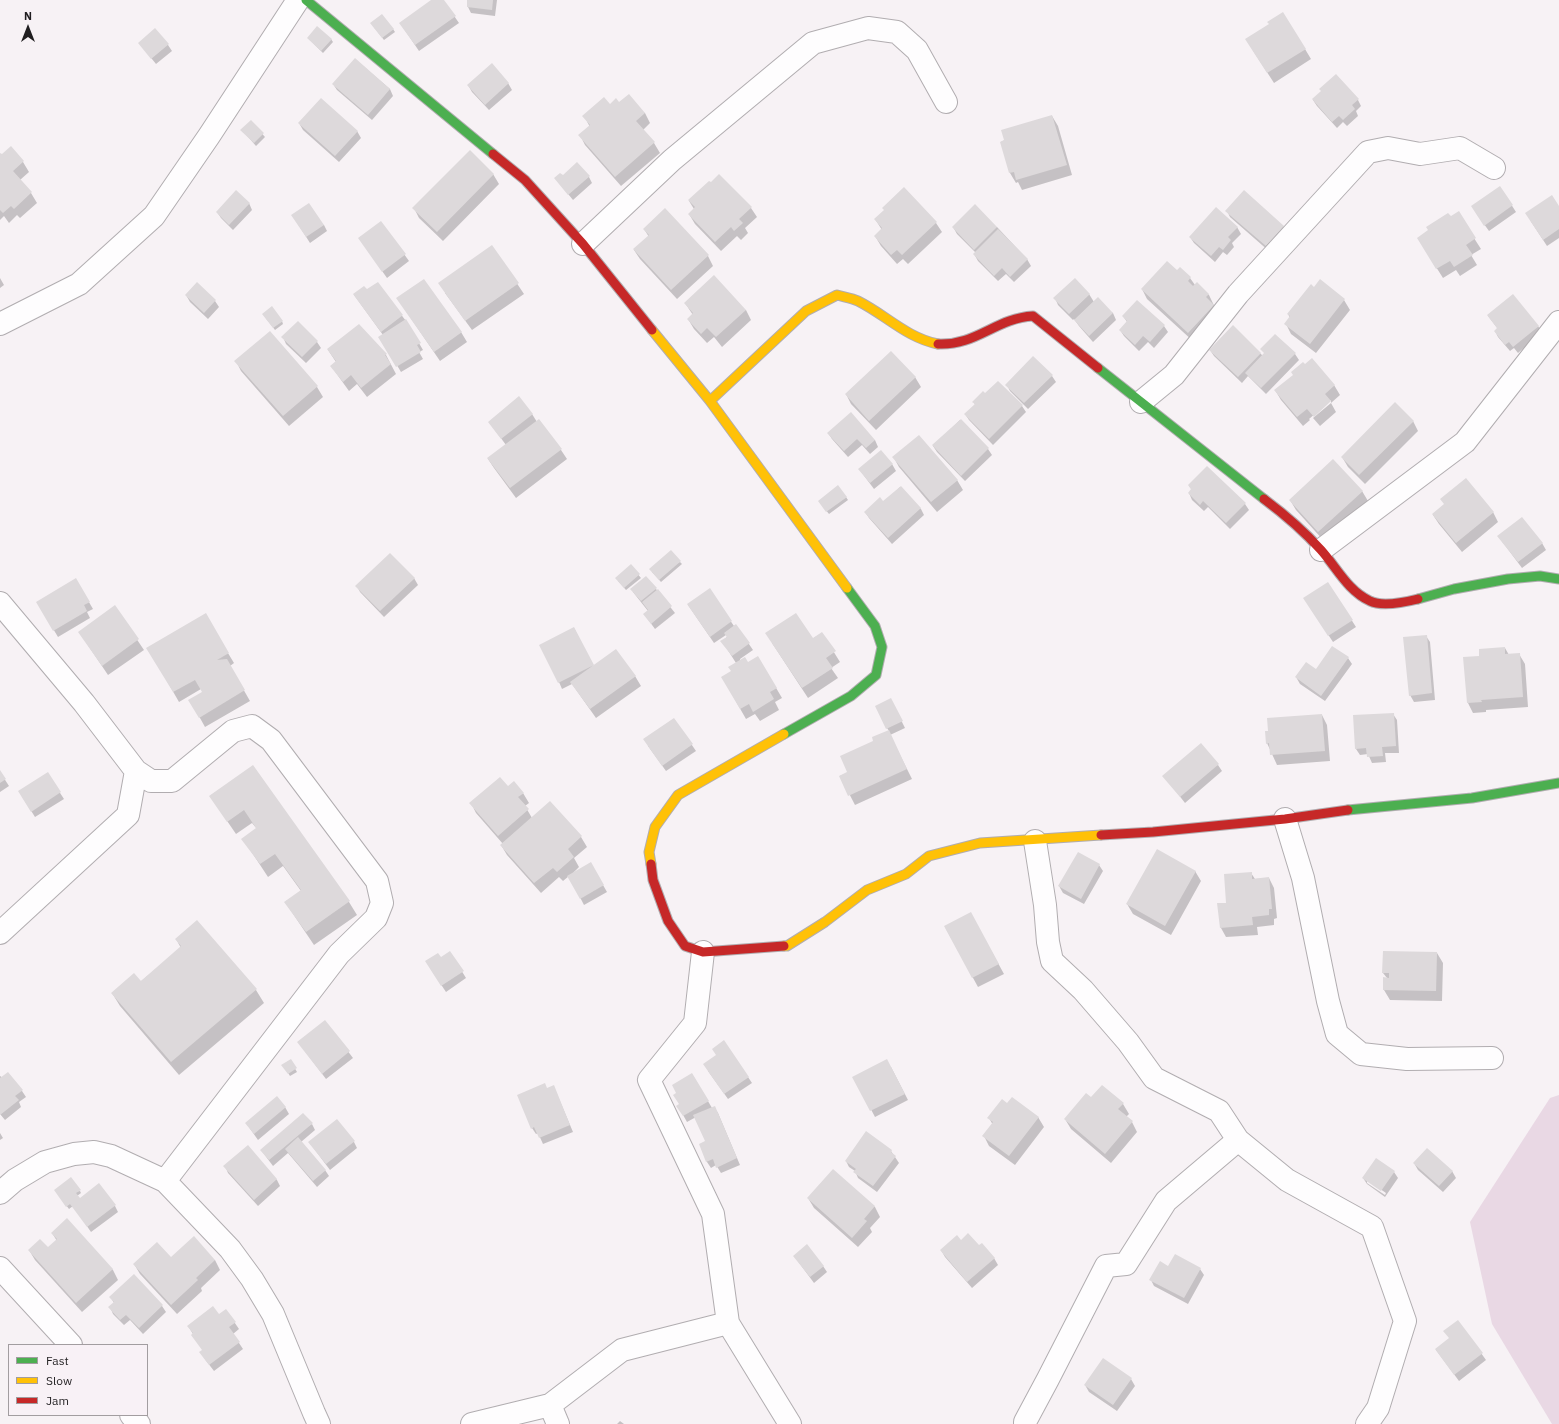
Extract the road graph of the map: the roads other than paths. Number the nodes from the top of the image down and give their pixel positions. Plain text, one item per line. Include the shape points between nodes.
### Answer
1 (298, 0) edge
2 (306, 0) edge
3 (946, 102) dead end
4 (1494, 168) dead end
5 (583, 244) junction
6 (1559, 322) edge
7 (0, 324) edge
8 (710, 401) junction
9 (1141, 402) junction
10 (1322, 550) junction
11 (1559, 579) edge
12 (0, 604) edge
13 (136, 771) junction
14 (1559, 783) edge
15 (1285, 819) junction
16 (1035, 841) junction
17 (0, 933) edge
18 (703, 952) junction
19 (1492, 1058) dead end
20 (1238, 1140) junction
21 (165, 1182) junction
22 (0, 1193) edge
23 (0, 1268) edge
24 (728, 1322) junction
25 (70, 1344) edge
26 (554, 1414) edge
27 (132, 1416) edge
28 (139, 1424) edge
29 (319, 1424) edge
30 (472, 1424) edge
31 (790, 1424) edge
32 (1025, 1424) edge
33 (1367, 1424) edge

1 - 7 street via 154,216 79,284
2 - 5 street via 525,180
3 - 5 street via 917,50 897,32 868,28 813,43 672,160
4 - 9 street via 1460,148 1420,154 1388,148 1368,152 1238,294 1174,375
5 - 8 street
6 - 10 street via 1465,442
8 - 9 street via 806,311 837,295 859,301 892,324 929,344 958,344 1022,315 1033,316
8 - 18 street via 875,626 882,647 876,675 851,696 678,795 655,827 649,852 653,880 668,921 685,946
9 - 10 street via 1282,513
10 - 11 street via 1352,590 1371,602 1399,604 1508,578 1540,576
12 - 13 street via 84,703
13 - 17 street via 128,815
13 - 21 street via 152,781 172,781 233,731 252,726 272,740 377,882 382,903 376,918 339,954
14 - 15 street via 1472,798
15 - 16 street
15 - 19 street via 1303,878 1337,1034 1361,1054 1407,1059
16 - 18 street via 980,843 929,856 906,874 867,890 825,922 786,946
16 - 20 street via 1052,961 1088,996 1128,1042 1154,1078 1219,1111
18 - 24 street via 695,1023 649,1080 713,1214
20 - 32 street via 1166,1201 1126,1264 1106,1266
20 - 33 street via 1287,1180 1372,1226 1405,1320 1378,1408
21 - 22 street via 111,1156 94,1152 74,1154 45,1162 15,1180
21 - 29 street via 230,1249 252,1279 273,1314
23 - 25 street
24 - 26 street via 622,1350
24 - 31 street
26 - 30 street
27 - 28 street

